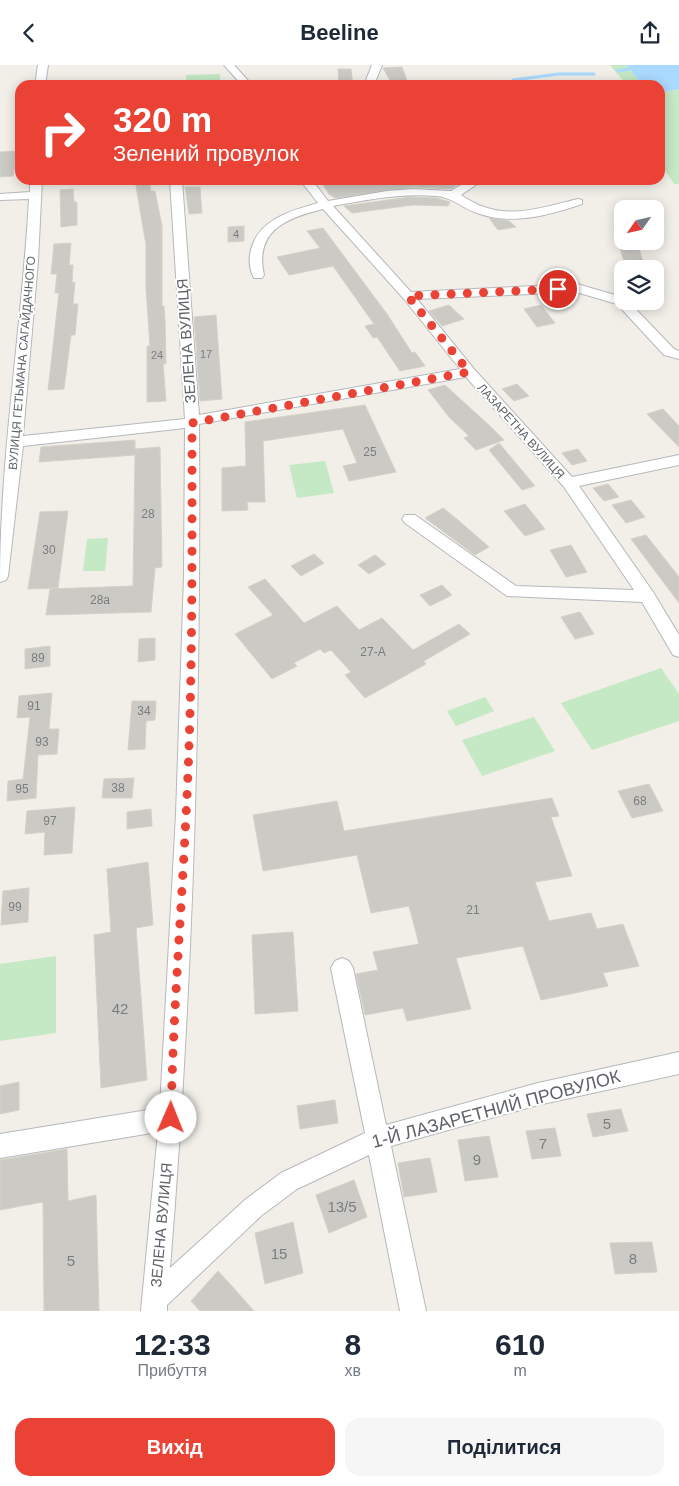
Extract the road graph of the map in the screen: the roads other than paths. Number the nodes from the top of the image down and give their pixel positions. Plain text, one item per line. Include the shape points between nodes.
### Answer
1 (43, 65) edge
2 (229, 65) edge
3 (377, 65) edge
4 (41, 80) edge
5 (242, 80) edge
6 (371, 80) edge
7 (36, 185) edge
8 (176, 185) edge
9 (310, 185) edge
10 (469, 185) edge
11 (35, 195) junction
12 (453, 195) junction
13 (0, 197) edge
14 (578, 202) dead end
15 (324, 203) junction
16 (258, 275) dead end
17 (408, 296) junction
18 (614, 298) edge
19 (631, 310) edge
20 (679, 355) edge
21 (469, 372) junction
22 (192, 423) junction
23 (14, 442) junction
24 (679, 460) edge
25 (569, 483) junction
26 (410, 519) dead end
27 (0, 576) edge
28 (647, 595) junction
29 (679, 650) edge
30 (342, 968) dead end
31 (679, 1063) edge
32 (171, 1118) junction
33 (379, 1138) junction
34 (0, 1145) edge
35 (154, 1305) edge
36 (413, 1311) edge

1 - 4 street
2 - 5 street
3 - 6 street
7 - 11 street, ВУЛИЦЯ ГЕТЬМАНА САГАЙДАЧНОГО
8 - 22 street, ЗЕЛЕНА ВУЛИЦЯ
9 - 15 street, ЛАЗАРЕТНА ВУЛИЦЯ
10 - 12 street
11 - 13 street
11 - 23 street, ВУЛИЦЯ ГЕТЬМАНА САГАЙДАЧНОГО via 32,261
12 - 14 street via 473,209 494,214 523,215
12 - 15 street via 439,191
15 - 16 street via 271,226 258,244 255,265
15 - 17 street, ЛАЗАРЕТНА ВУЛИЦЯ
17 - 18 street via 577,288
17 - 21 street, ЛАЗАРЕТНА ВУЛИЦЯ
19 - 20 street via 669,352
21 - 22 street
21 - 25 street, ЛАЗАРЕТНА ВУЛИЦЯ
22 - 23 street
22 - 32 street, ЗЕЛЕНА ВУЛИЦЯ via 186,814
23 - 27 street, ВУЛИЦЯ ГЕТЬМАНА САГАЙДАЧНОГО
24 - 25 street
25 - 28 street, ЛАЗАРЕТНА ВУЛИЦЯ
26 - 28 street via 513,592
28 - 29 street, ЛАЗАРЕТНА ВУЛИЦЯ
30 - 33 street
31 - 33 street, 1-Й ЛАЗАРЕТНИЙ ПРОВУЛОК via 538,1094
32 - 34 street
32 - 35 street, ЗЕЛЕНА ВУЛИЦЯ
33 - 35 street, 1-Й ЛАЗАРЕТНИЙ ПРОВУЛОК via 288,1181 254,1207
33 - 36 street

